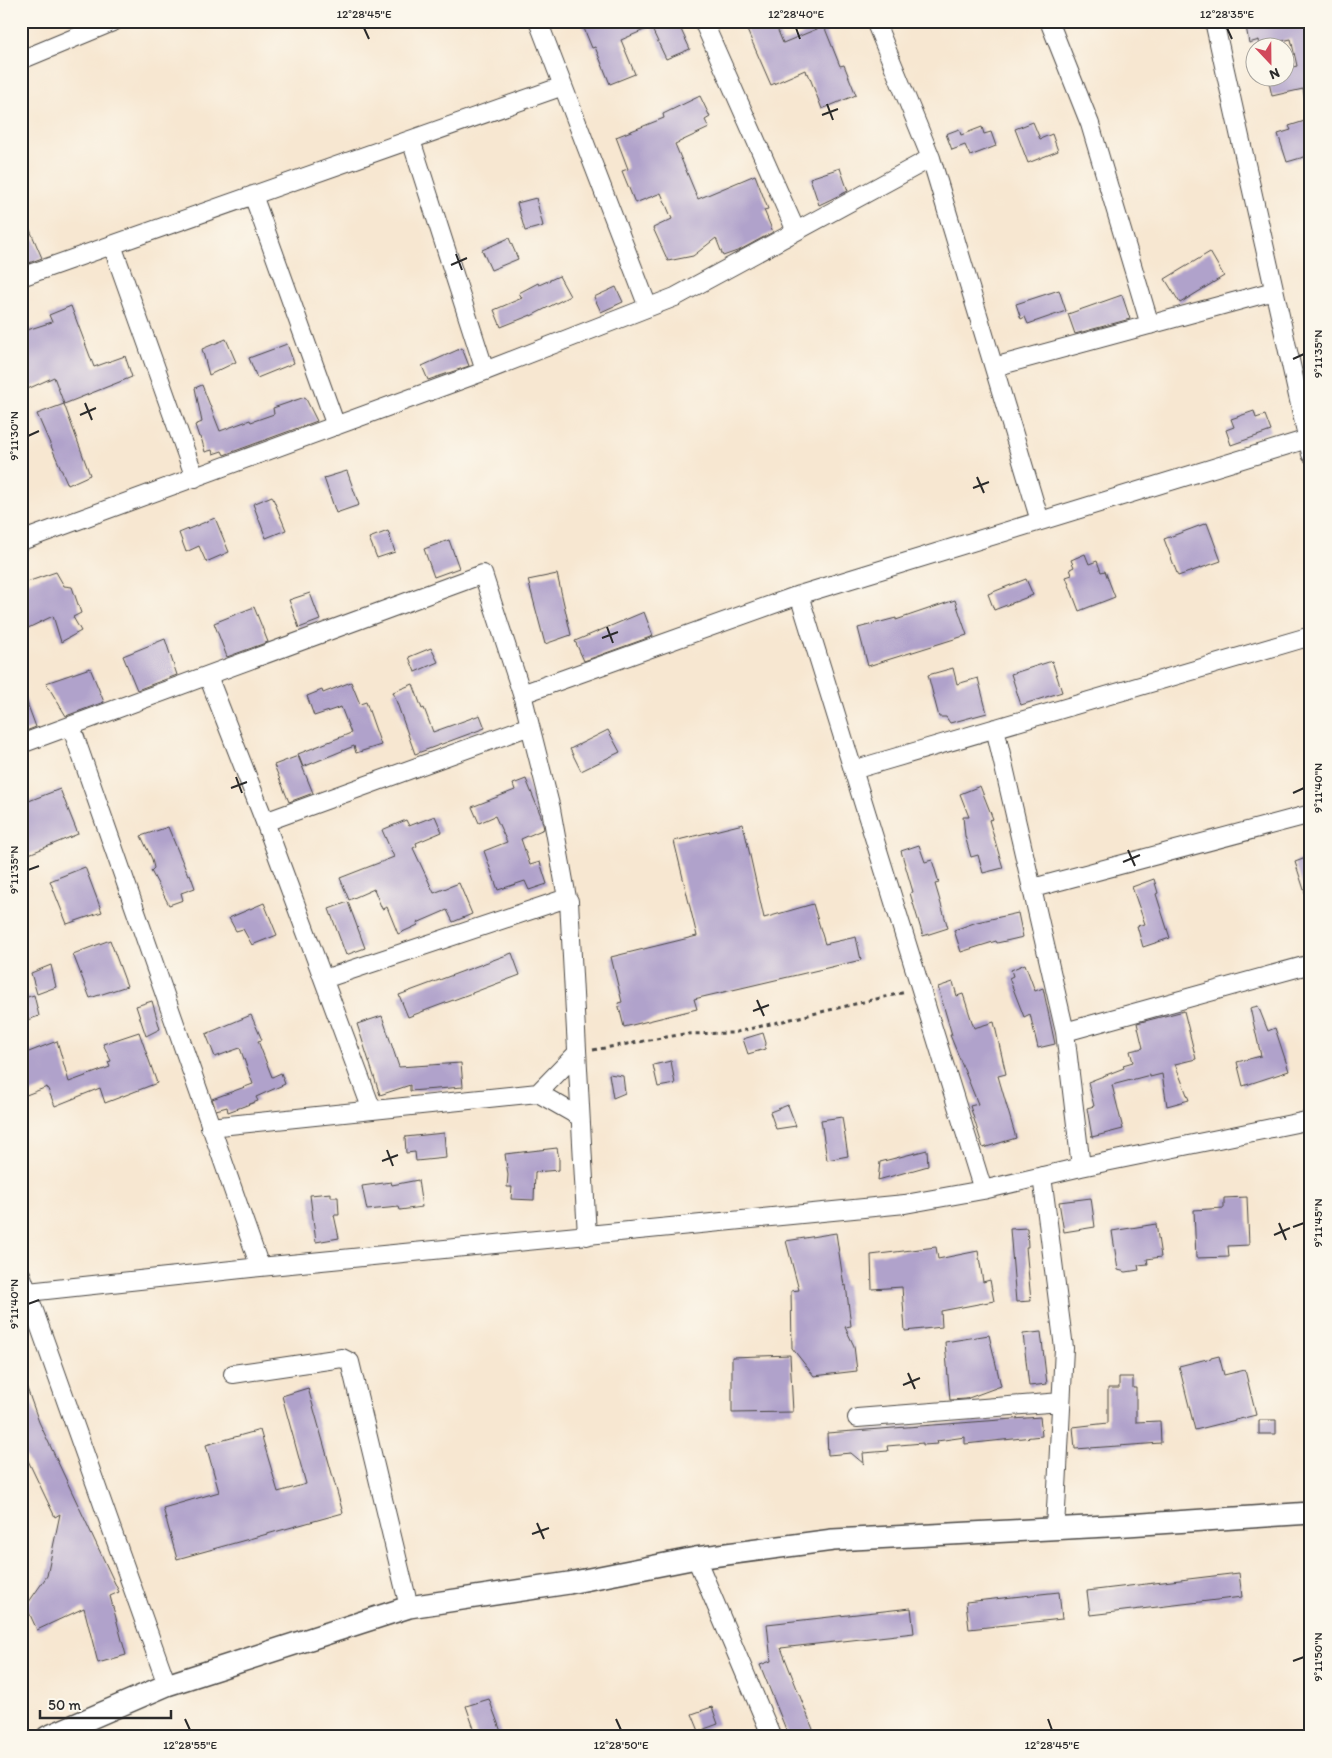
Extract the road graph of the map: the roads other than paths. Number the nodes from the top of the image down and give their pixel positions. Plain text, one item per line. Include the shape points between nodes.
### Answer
1 (115, 21) edge
2 (538, 21) edge
3 (703, 21) edge
4 (875, 21) edge
5 (1048, 21) edge
6 (1214, 21) edge
7 (93, 25) edge
8 (21, 60) edge
9 (563, 86) junction
10 (411, 140) junction
11 (932, 158) junction
12 (253, 195) junction
13 (796, 231) junction
14 (112, 245) junction
15 (21, 277) edge
16 (1274, 291) junction
17 (648, 307) junction
18 (1150, 325) junction
19 (994, 367) junction
20 (485, 371) junction
21 (336, 426) junction
22 (1309, 444) edge
23 (195, 478) junction
24 (1040, 521) junction
25 (21, 542) edge
26 (799, 594) junction
27 (1311, 636) edge
28 (208, 676) junction
29 (522, 694) junction
30 (71, 726) junction
31 (530, 726) junction
32 (995, 728) junction
33 (21, 744) edge
34 (853, 770) junction
35 (1311, 814) edge
36 (265, 822) junction
37 (1033, 888) junction
38 (567, 898) junction
39 (1311, 964) edge
40 (324, 979) junction
41 (1065, 1032) junction
42 (577, 1053) junction
43 (538, 1093) junction
44 (372, 1110) junction
45 (580, 1117) junction
46 (1311, 1120) edge
47 (210, 1126) junction
48 (1082, 1167) junction
49 (1042, 1176) junction
50 (983, 1190) junction
51 (586, 1236) junction
52 (260, 1268) junction
53 (21, 1274) edge
54 (28, 1292) junction
55 (233, 1374) dead end
56 (1061, 1402) junction
57 (857, 1418) dead end
58 (1311, 1513) edge
59 (1055, 1529) junction
60 (696, 1558) junction
61 (409, 1607) junction
62 (167, 1684) junction
63 (47, 1737) edge
64 (772, 1737) edge

1 - 7 street
2 - 9 street
3 - 13 street
4 - 11 street
5 - 18 street via 1090,124
6 - 16 street
7 - 8 street
9 - 10 street
9 - 17 street
10 - 12 street
10 - 20 street
11 - 13 street
11 - 19 street
12 - 14 street
12 - 21 street
13 - 17 street via 675,297
14 - 15 street
14 - 23 street
16 - 18 street
16 - 22 street
17 - 20 street
18 - 19 street
19 - 24 street
20 - 21 street
21 - 23 street
22 - 24 street
23 - 25 street
24 - 26 street
26 - 29 street
26 - 34 street
27 - 32 street
28 - 29 street via 483,574
28 - 30 street
28 - 36 street
29 - 31 street
30 - 33 street
30 - 47 street
31 - 36 street
31 - 38 street via 551,809
32 - 34 street
32 - 37 street
34 - 50 street
35 - 37 street
36 - 40 street
37 - 41 street
38 - 40 street
38 - 42 street
39 - 41 street
40 - 44 street
41 - 48 street
42 - 43 street
42 - 45 street
43 - 44 street
43 - 45 street
44 - 47 street
45 - 51 street
46 - 48 street
47 - 52 street
48 - 49 street
49 - 50 street
49 - 56 street via 1064,1348
50 - 51 street via 905,1204
51 - 52 street
52 - 54 street
53 - 54 street
54 - 62 street
55 - 61 street via 342,1358 350,1362
56 - 57 street
56 - 59 street
58 - 59 main road
59 - 60 main road via 833,1540
60 - 61 main road via 569,1583
60 - 64 street
61 - 62 main road
62 - 63 main road

